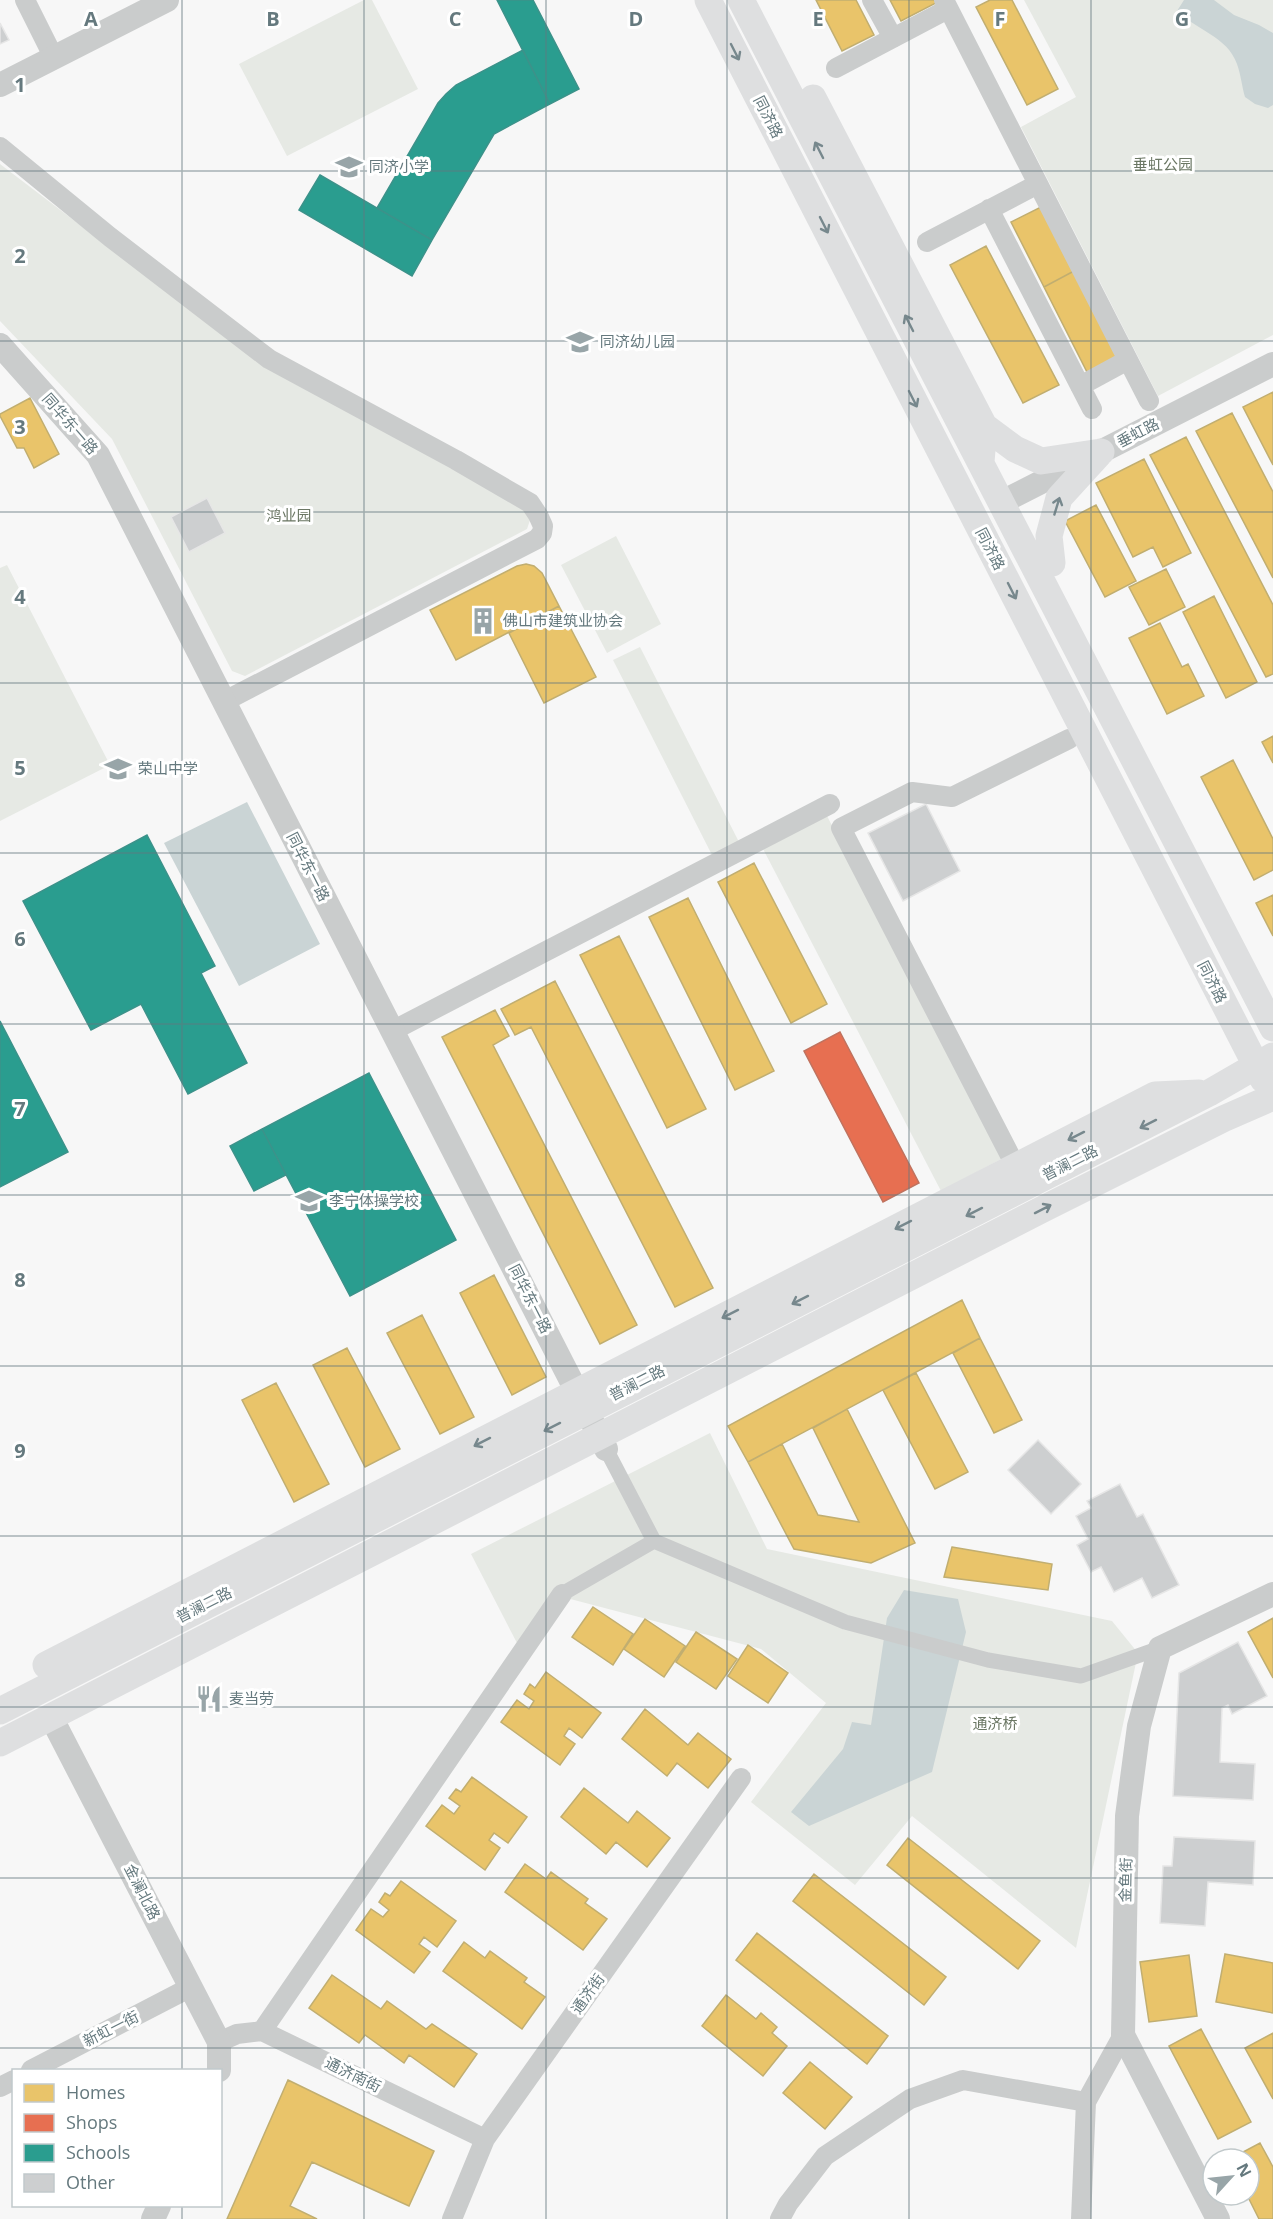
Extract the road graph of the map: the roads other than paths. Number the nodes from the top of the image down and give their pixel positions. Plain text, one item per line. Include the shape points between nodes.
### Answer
1 (26, 0) edge
2 (167, 0) edge
3 (708, 0) edge
4 (741, 0) edge
5 (762, 0) edge
6 (872, 0) edge
7 (946, 4) edge
8 (892, 38) junction
9 (54, 58) junction
10 (836, 68) dead end
11 (0, 85) edge
12 (0, 147) edge
13 (1038, 184) junction
14 (990, 209) junction
15 (927, 242) dead end
16 (0, 345) edge
17 (1128, 360) junction
18 (1273, 364) edge
19 (1080, 386) junction
20 (1149, 401) dead end
21 (1092, 409) dead end
22 (984, 426) junction
23 (1101, 452) junction
24 (981, 462) junction
25 (1002, 502) junction
26 (1024, 544) junction
27 (1052, 563) junction
28 (223, 702) junction
29 (1069, 739) dead end
30 (830, 804) dead end
31 (1256, 996) junction
32 (1273, 1028) edge
33 (392, 1031) junction
34 (1264, 1060) edge
35 (1209, 1093) junction
36 (1273, 1098) edge
37 (1016, 1167) junction
38 (582, 1401) junction
39 (603, 1443) junction
40 (654, 1541) junction
41 (562, 1594) joint
42 (1273, 1594) edge
43 (1160, 1648) junction
44 (0, 1689) edge
45 (0, 1710) edge
46 (55, 1724) junction
47 (0, 1743) edge
48 (0, 1760) edge
49 (741, 1778) dead end
50 (191, 1987) junction
51 (262, 2031) junction
52 (1123, 2035) junction
53 (219, 2043) junction
54 (32, 2069) edge
55 (219, 2069) edge
56 (1086, 2102) junction
57 (485, 2139) junction
58 (452, 2219) edge
59 (780, 2219) edge
60 (1081, 2219) edge
61 (1218, 2219) edge

1 - 9 street
2 - 9 street
3 -> 34 main road, 同济路
24 -> 4 main road, 同济路
5 - 22 main road
6 - 8 street
7 - 8 street
7 - 13 street
8 - 10 street
9 - 11 street
12 - 28 street via 269,359 530,503 543,526 537,539
13 - 14 street
13 - 17 street
14 - 15 street
14 - 19 street
16 - 28 street, 同华东一路 via 98,455
17 - 19 street
17 - 20 street
18 - 23 street, 垂虹路
19 - 21 street
22 - 23 main road via 1015,449 1041,461
22 - 24 main road
23 - 25 street, 垂虹路
27 -> 23 main road via 1049,536 1059,498
24 - 25 main road, 同济路
25 - 26 main road, 同济路
26 - 27 main road
26 - 31 main road, 同济路
27 - 31 main road via 1247,943
28 - 33 street, 同华东一路
29 - 37 street via 952,797 912,792 841,828
30 - 33 street
31 - 32 main road, 同济路
33 - 38 street, 同华东一路
34 - 35 main road, 普澜二路
34 - 36 main road, 同济路
35 -> 37 main road via 1155,1095
35 -> 38 main road, 普澜二路
39 -> 36 main road, 普澜二路 via 1223,1119
37 -> 38 main road
38 - 39 street, 同华东一路
38 -> 44 main road
38 -> 45 main road, 普澜二路
39 - 40 street
39 - 46 main road, 普澜二路
40 - 41 street
40 - 43 street via 844,1622 988,1660 1081,1676
41 - 51 street
42 - 43 street
43 - 52 street, 金鱼街 via 1139,1726 1127,1816
46 - 47 main road, 普澜二路
46 - 48 main road
46 - 50 street, 金澜北路
49 - 57 street, 通济街
50 - 53 street, 金澜北路
50 - 54 street, 新虹一街
51 - 53 street via 237,2034
51 - 57 street, 通济南街
52 - 56 street
52 - 61 street, 金鱼街
53 - 55 street, 金澜北路
56 - 59 street via 963,2080 910,2099 825,2156
56 - 60 street
57 - 58 street, 通济街

